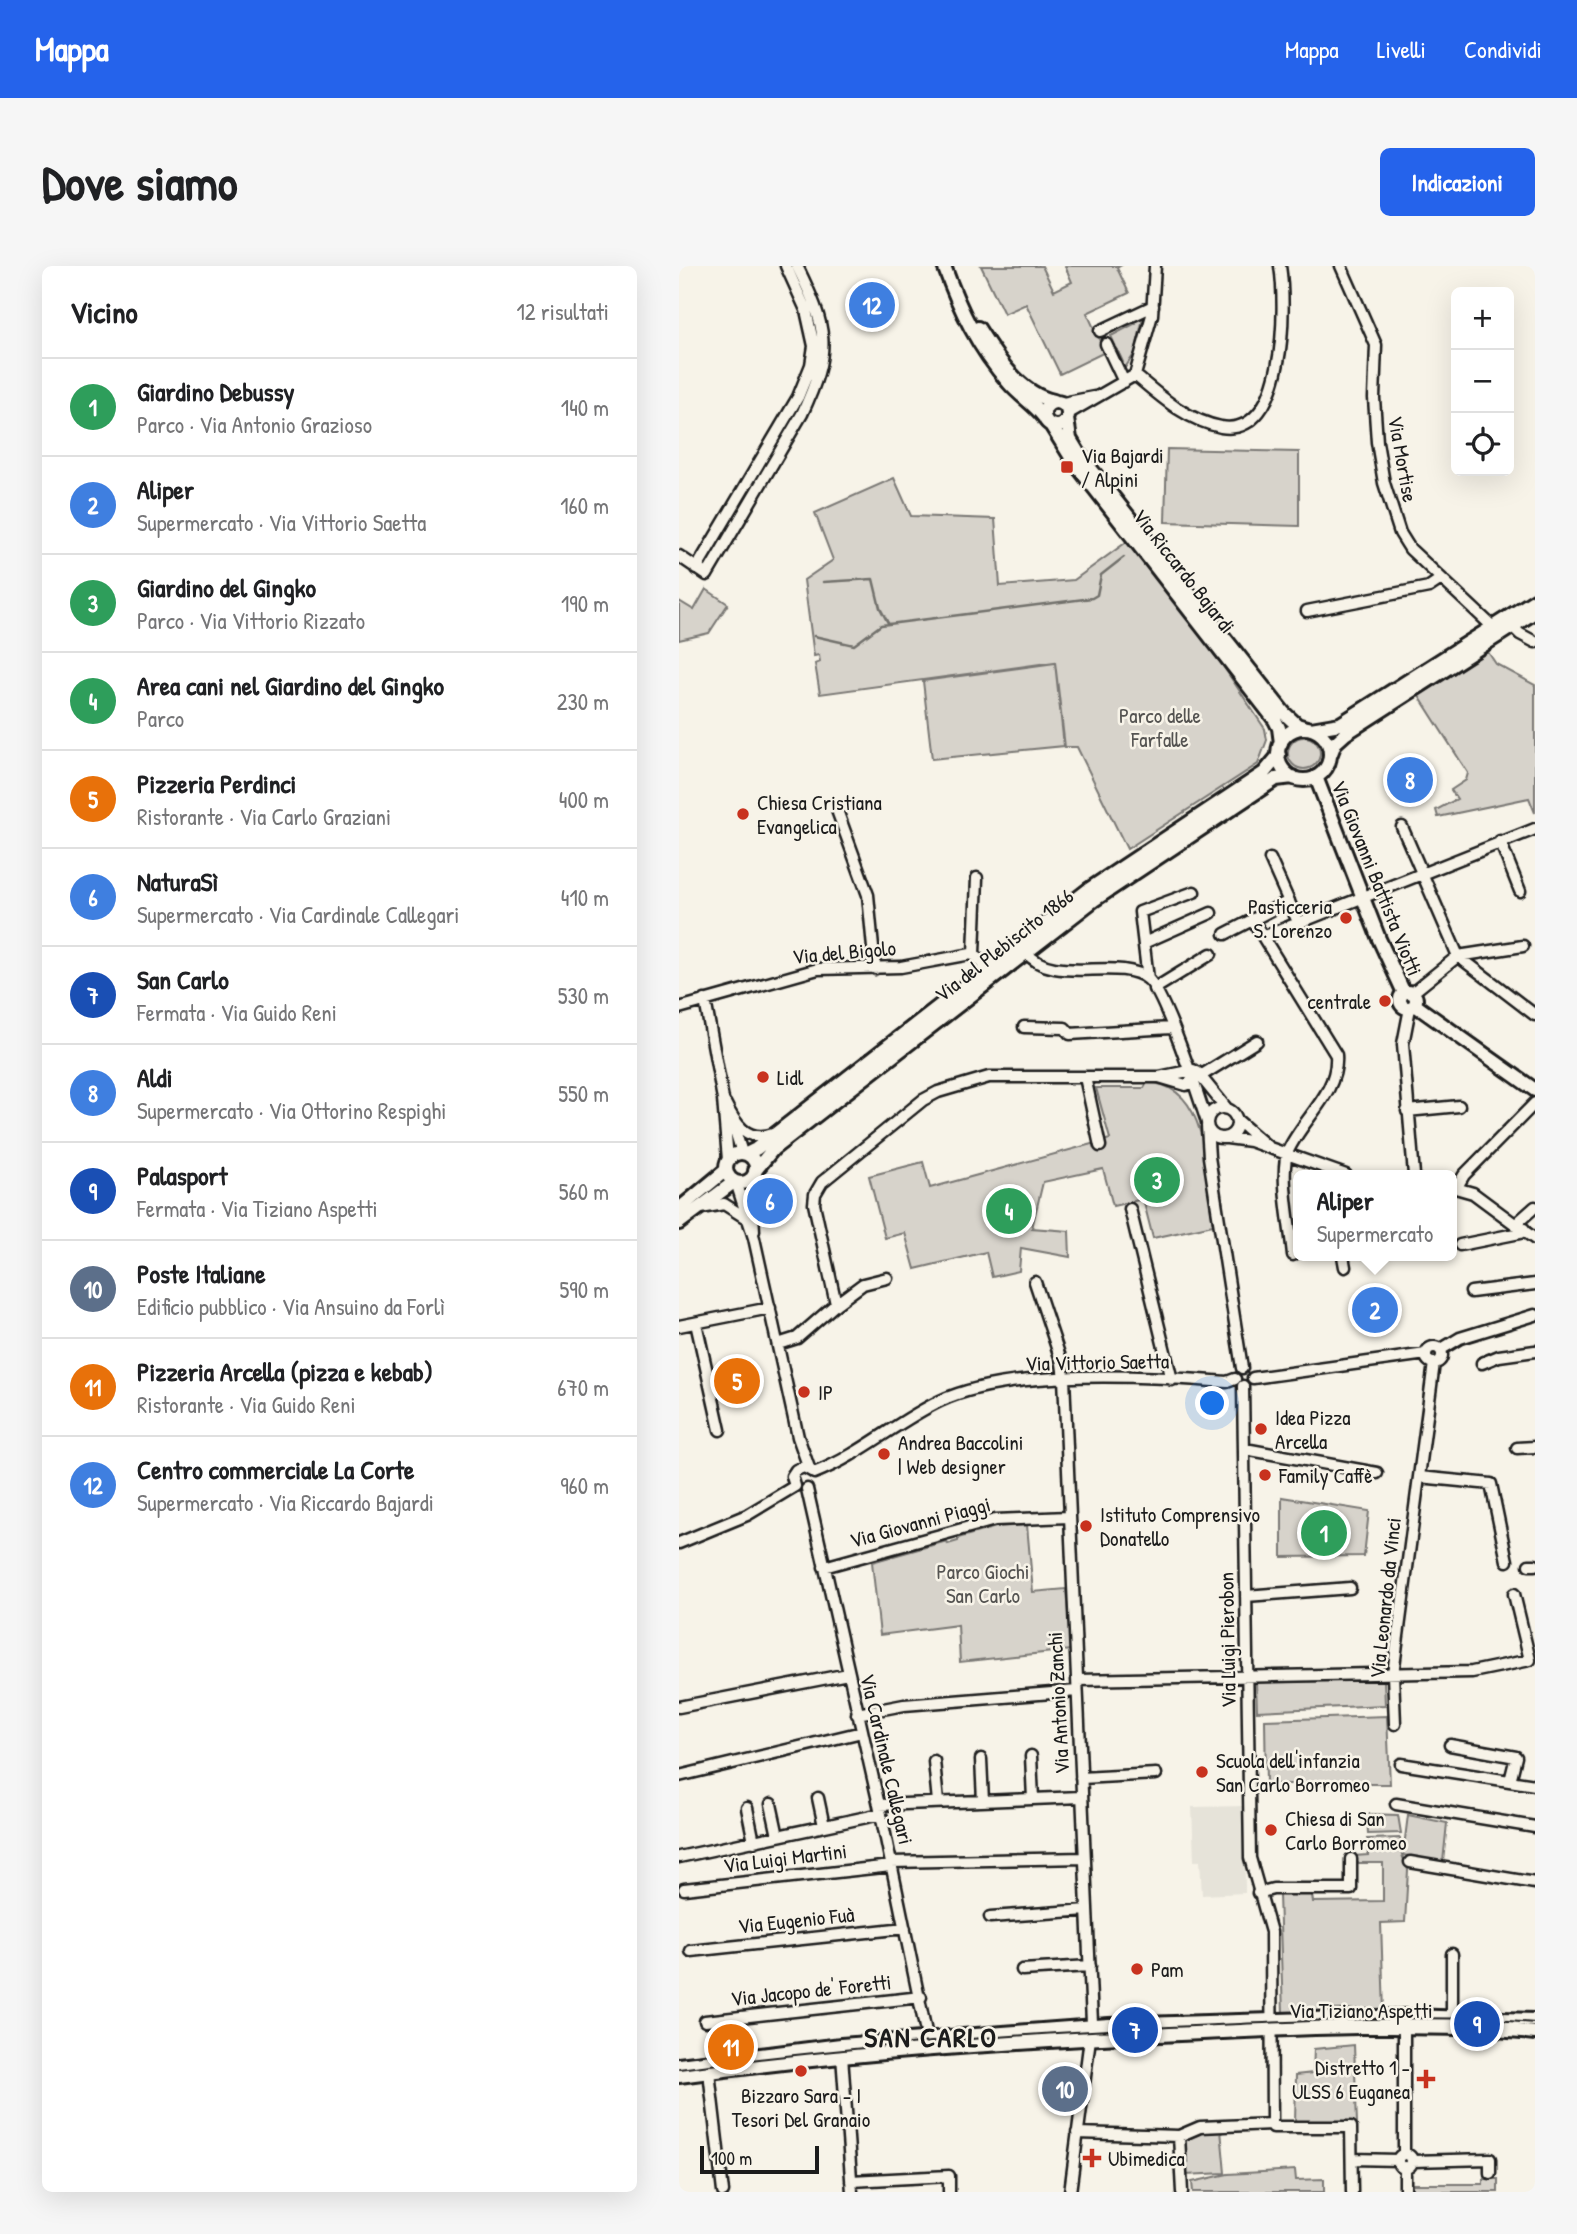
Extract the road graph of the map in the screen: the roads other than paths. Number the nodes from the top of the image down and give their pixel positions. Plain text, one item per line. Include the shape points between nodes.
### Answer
1 (786, 266) edge
2 (797, 266) edge
3 (944, 266) edge
4 (953, 266) edge
5 (1155, 266) edge
6 (1280, 266) edge
7 (1341, 266) edge
8 (1153, 306) junction
9 (1100, 331) dead end
10 (1106, 344) dead end
11 (819, 347) junction
12 (1135, 374) junction
13 (1124, 382) junction
14 (810, 384) junction
15 (1063, 409) junction
16 (1047, 421) junction
17 (754, 473) junction
18 (763, 480) junction
19 (679, 556) edge
20 (696, 569) junction
21 (1441, 579) junction
22 (1535, 600) edge
23 (1307, 611) dead end
24 (1535, 612) edge
25 (1493, 627) junction
26 (1513, 627) junction
27 (1535, 642) edge
28 (1309, 728) junction
29 (1280, 749) junction
30 (1330, 756) junction
31 (1293, 777) junction
32 (1316, 777) junction
33 (838, 813) dead end
34 (1402, 827) dead end
35 (1535, 829) edge
36 (1500, 841) junction
37 (1270, 859) dead end
38 (1423, 873) junction
39 (977, 878) dead end
40 (1520, 891) dead end
41 (1193, 892) dead end
42 (1363, 896) junction
43 (1289, 901) junction
44 (1211, 913) dead end
45 (1252, 919) junction
46 (1298, 922) junction
47 (1225, 934) dead end
48 (1263, 937) junction
49 (1146, 942) junction
50 (1523, 946) dead end
51 (1026, 952) junction
52 (974, 954) junction
53 (1211, 954) dead end
54 (1458, 956) junction
55 (875, 969) junction
56 (987, 969) junction
57 (1148, 979) junction
58 (1154, 989) junction
59 (705, 1000) junction
60 (1410, 1000) junction
61 (679, 1007) edge
62 (1535, 1015) edge
63 (1024, 1027) dead end
64 (1171, 1028) junction
65 (1257, 1041) dead end
66 (1194, 1075) junction
67 (1085, 1077) junction
68 (1535, 1090) edge
69 (723, 1099) junction
70 (1535, 1103) edge
71 (1459, 1106) dead end
72 (1227, 1109) junction
73 (1407, 1111) junction
74 (732, 1117) junction
75 (1237, 1120) junction
76 (1207, 1124) junction
77 (777, 1133) junction
78 (1225, 1138) junction
79 (1100, 1146) dead end
80 (1270, 1149) junction
81 (744, 1154) junction
82 (1287, 1156) junction
83 (727, 1165) junction
84 (1212, 1167) junction
85 (1324, 1170) edge
86 (1413, 1170) edge
87 (753, 1175) junction
88 (735, 1182) junction
89 (1457, 1184) edge
90 (1457, 1188) edge
91 (1535, 1206) edge
92 (679, 1209) edge
93 (697, 1209) junction
94 (1130, 1209) dead end
95 (746, 1219) junction
96 (679, 1223) edge
97 (1521, 1226) junction
98 (754, 1238) junction
99 (1535, 1239) edge
100 (1460, 1245) dead end
101 (1293, 1255) dead end
102 (1344, 1261) edge
103 (1345, 1267) dead end
104 (887, 1278) dead end
105 (1035, 1282) dead end
106 (1535, 1284) edge
107 (1471, 1292) dead end
108 (836, 1304) junction
109 (770, 1308) junction
110 (1535, 1315) edge
111 (696, 1323) junction
112 (679, 1326) edge
113 (778, 1344) junction
114 (1440, 1350) junction
115 (1535, 1351) edge
116 (1426, 1354) junction
117 (1434, 1363) junction
118 (1482, 1363) dead end
119 (1242, 1368) junction
120 (1064, 1378) junction
121 (1253, 1378) junction
122 (1172, 1380) junction
123 (1239, 1383) junction
124 (720, 1430) dead end
125 (1535, 1447) edge
126 (1517, 1448) dead end
127 (1245, 1449) junction
128 (807, 1470) junction
129 (1377, 1473) dead end
130 (1419, 1477) junction
131 (795, 1486) junction
132 (807, 1489) junction
133 (1068, 1517) junction
134 (679, 1543) edge
135 (1507, 1561) dead end
136 (824, 1567) junction
137 (1350, 1588) dead end
138 (1514, 1594) dead end
139 (1246, 1596) junction
140 (848, 1674) junction
141 (1393, 1674) junction
142 (1247, 1676) junction
143 (1077, 1685) junction
144 (679, 1707) edge
145 (857, 1714) junction
146 (1395, 1724) dead end
147 (862, 1732) junction
148 (1450, 1745) dead end
149 (1031, 1756) dead end
150 (981, 1759) dead end
151 (934, 1760) dead end
152 (1401, 1764) dead end
153 (1157, 1774) dead end
154 (679, 1776) edge
155 (1081, 1778) junction
156 (1510, 1782) junction
157 (1535, 1785) edge
158 (1081, 1797) junction
159 (818, 1798) dead end
160 (1033, 1799) junction
161 (983, 1801) junction
162 (937, 1802) junction
163 (771, 1804) dead end
164 (1396, 1804) dead end
165 (747, 1808) dead end
166 (880, 1810) junction
167 (824, 1826) junction
168 (1535, 1827) edge
169 (778, 1836) junction
170 (754, 1842) junction
171 (679, 1857) edge
172 (1085, 1858) junction
173 (1351, 1859) dead end
174 (1410, 1862) dead end
175 (891, 1864) junction
176 (1535, 1883) edge
177 (684, 1889) dead end
178 (1258, 1893) junction
179 (1087, 1910) junction
180 (990, 1917) dead end
181 (905, 1928) junction
182 (691, 1951) dead end
183 (1452, 1954) dead end
184 (1090, 1966) junction
185 (1021, 1969) dead end
186 (921, 1997) junction
187 (1452, 2017) junction
188 (1535, 2020) edge
189 (705, 2021) dead end
190 (1273, 2024) junction
191 (1404, 2028) junction
192 (1091, 2033) junction
193 (1535, 2033) edge
194 (927, 2038) junction
195 (842, 2056) junction
196 (679, 2065) edge
197 (709, 2072) junction
198 (679, 2076) edge
199 (1273, 2127) dead end
200 (1077, 2133) junction
201 (1179, 2136) junction
202 (1352, 2159) junction
203 (1405, 2161) junction
204 (1490, 2173) dead end
205 (851, 2187) edge
206 (723, 2192) edge
207 (949, 2192) edge
208 (1070, 2192) edge
209 (1182, 2192) edge
210 (1352, 2192) edge
211 (1405, 2192) edge

1 - 11 street
2 - 11 street via 818,315
3 - 16 street, Via Riccardo Bajardi via 980,347
4 - 15 street via 971,315 998,356 1031,391
5 - 8 street
6 - 12 street via 1279,353 1267,402 1256,414 1233,426 1199,420
7 - 21 street, Via Mortise via 1376,345 1377,442 1393,515 1410,549
8 - 9 street
8 - 12 street
10 - 13 street
11 - 14 street
12 - 13 street
13 - 15 street
14 - 17 street
14 - 18 street
15 - 16 street via 1060,425
15 - 16 street via 1046,407
15 - 28 street, Via Riccardo Bajardi via 1079,454 1284,713 1297,725
16 - 29 street, Via Riccardo Bajardi via 1275,720
17 - 18 street
17 - 20 street
18 - 20 street via 707,575
19 - 20 street
21 - 23 street via 1429,587
21 - 25 street, Via Mortise
22 - 25 street
24 - 26 street
25 - 28 street via 1340,724
26 - 27 street
26 - 30 street via 1345,734
28 - 29 street via 1294,730
28 - 30 street via 1323,736
29 - 31 street via 1281,764
29 - 56 street, Via del Plebiscito 1866 via 1264,773 1108,875
30 - 32 street
31 - 32 street
31 - 51 street, Via del Plebiscito 1866 via 1276,779 1138,868
32 - 42 street, Via Giovanni Battista Viotti
33 - 55 street via 868,895
34 - 38 street
35 - 36 street
36 - 38 street
36 - 40 street
37 - 43 street
38 - 42 street
38 - 54 street
39 - 52 street
41 - 49 street via 1140,912
42 - 46 street
42 - 60 street, Via Giovanni Battista Viotti
43 - 45 street
43 - 46 street
44 - 49 street
45 - 47 street
45 - 48 street
46 - 48 street
48 - 82 street via 1336,1055 1333,1080
49 - 57 street
50 - 54 street
51 - 57 street via 1050,966 1131,971
51 - 87 street, Via del Plebiscito 1866 via 773,1149
52 - 55 street, Via del Bigolo
52 - 56 street
53 - 58 street
54 - 60 street
54 - 62 street
55 - 59 street, Via del Bigolo via 818,969
56 - 77 street, Via del Plebiscito 1866
57 - 58 street
58 - 64 street
59 - 61 street, Via del Bigolo
59 - 69 street
60 - 68 street
60 - 73 street, Via Giovanni Battista Viotti via 1402,1035
63 - 64 street via 1065,1028 1070,1034
64 - 66 street
65 - 66 street
66 - 67 street via 1186,1085 1159,1077
66 - 72 street
66 - 76 street
67 - 79 street
67 - 108 street via 989,1077 932,1094 822,1182 814,1204
69 - 74 street
69 - 83 street
70 - 89 street
71 - 73 street
72 - 75 street
72 - 76 street via 1213,1112
73 - 86 street, Via Giovanni Battista Viotti
74 - 77 street via 750,1135
74 - 81 street
75 - 78 street via 1236,1130
75 - 80 street
76 - 78 street via 1212,1134
76 - 84 street
77 - 81 street, Via del Plebiscito 1866
78 - 80 street
78 - 84 street via 1214,1151
80 - 82 street
81 - 83 street, Via del Plebiscito 1866
81 - 87 street via 754,1161
82 - 85 street
82 - 101 street
83 - 88 street
83 - 92 street
84 - 119 street
87 - 88 street
87 - 98 street
88 - 93 street
88 - 95 street
90 - 97 street via 1473,1193
91 - 97 street
93 - 95 street via 724,1204
93 - 96 street
94 - 122 street
95 - 98 street
97 - 99 street
97 - 100 street via 1520,1233
98 - 109 street
102 - 103 street
104 - 108 street via 863,1284
105 - 120 street, Via Antonio Zanchi
106 - 107 street
108 - 113 street via 797,1338
109 - 111 street
109 - 113 street
110 - 114 street via 1460,1338
111 - 112 street
111 - 124 street
113 - 128 street
114 - 116 street via 1433,1348
114 - 117 street via 1440,1360
115 - 118 street
116 - 117 street
116 - 121 street
117 - 130 street, Via Leonardo da Vinci
119 - 121 street via 1251,1371
119 - 123 street via 1236,1372
120 - 122 street, Via Vittorio Saetta
120 - 128 street, Via Vittorio Saetta via 989,1386 956,1395
120 - 133 street, Via Antonio Zanchi
121 - 123 street
122 - 123 street, Via Vittorio Saetta
123 - 127 street, Via Luigi Pierobon
125 - 126 street
127 - 129 street
127 - 139 street, Via Luigi Pierobon
128 - 131 street via 792,1476
128 - 132 street via 814,1483
130 - 135 street via 1490,1484
130 - 141 street, Via Leonardo da Vinci
131 - 132 street
131 - 134 street via 747,1515
132 - 136 street, Via Cardinale Callegari
133 - 136 street, Via Giovanni Piaggi via 995,1520
133 - 143 street, Via Antonio Zanchi
136 - 140 street, Via Cardinale Callegari
137 - 139 street
138 - 141 street via 1530,1660 1472,1672
139 - 142 street, Via Luigi Pierobon
140 - 144 street
140 - 145 street, Via Cardinale Callegari
141 - 142 street
141 - 146 street, Via Leonardo da Vinci
142 - 143 street
142 - 178 street, Via Luigi Pierobon via 1249,1858
143 - 145 street
143 - 155 street, Via Antonio Zanchi
145 - 147 street, Via Cardinale Callegari
147 - 154 street
147 - 166 street, Via Cardinale Callegari
148 - 156 street via 1516,1757
149 - 160 street
150 - 161 street
151 - 162 street
152 - 156 street
153 - 155 street
155 - 158 street, Via Antonio Zanchi
156 - 157 street
158 - 160 street
158 - 172 street, Via Antonio Zanchi
159 - 167 street
160 - 161 street
161 - 162 street
162 - 166 street
163 - 169 street
164 - 168 street
165 - 170 street
166 - 167 street
166 - 175 street, Via Cardinale Callegari
167 - 169 street
169 - 170 street
170 - 171 street
172 - 175 street, Via Luigi Martini
172 - 179 street, Via Antonio Zanchi
173 - 178 street via 1352,1889
174 - 176 street
175 - 177 street, Via Luigi Martini
175 - 181 street, Via Cardinale Callegari
178 - 190 street, Via Luigi Pierobon via 1271,1932
179 - 180 street
179 - 184 street, Via Antonio Zanchi
181 - 182 street, Via Eugenio Fuà
181 - 186 street, Via Cardinale Callegari
183 - 187 street
184 - 185 street
184 - 192 street, Via Antonio Zanchi
186 - 189 street, Via Jacopo de' Foretti
186 - 194 street, Via Cardinale Callegari
187 - 188 street, Via Tiziano Aspetti
187 - 190 street, Via Tiziano Aspetti
190 - 191 street, Via Tiziano Aspetti
190 - 192 street
190 - 201 street, Via Luigi Pierobon via 1272,2124 1200,2126
191 - 193 street, Via Tiziano Aspetti
191 - 203 street
192 - 194 street
192 - 195 street
192 - 200 street, Via Antonio Zanchi
194 - 196 street
195 - 197 street
195 - 205 street
197 - 198 street
197 - 206 street
199 - 202 street via 1351,2127
200 - 201 street
200 - 208 street, Via Antonio Zanchi
201 - 209 street
202 - 203 street
202 - 210 street
203 - 204 street via 1490,2159
203 - 211 street
205 - 207 street via 949,2176

